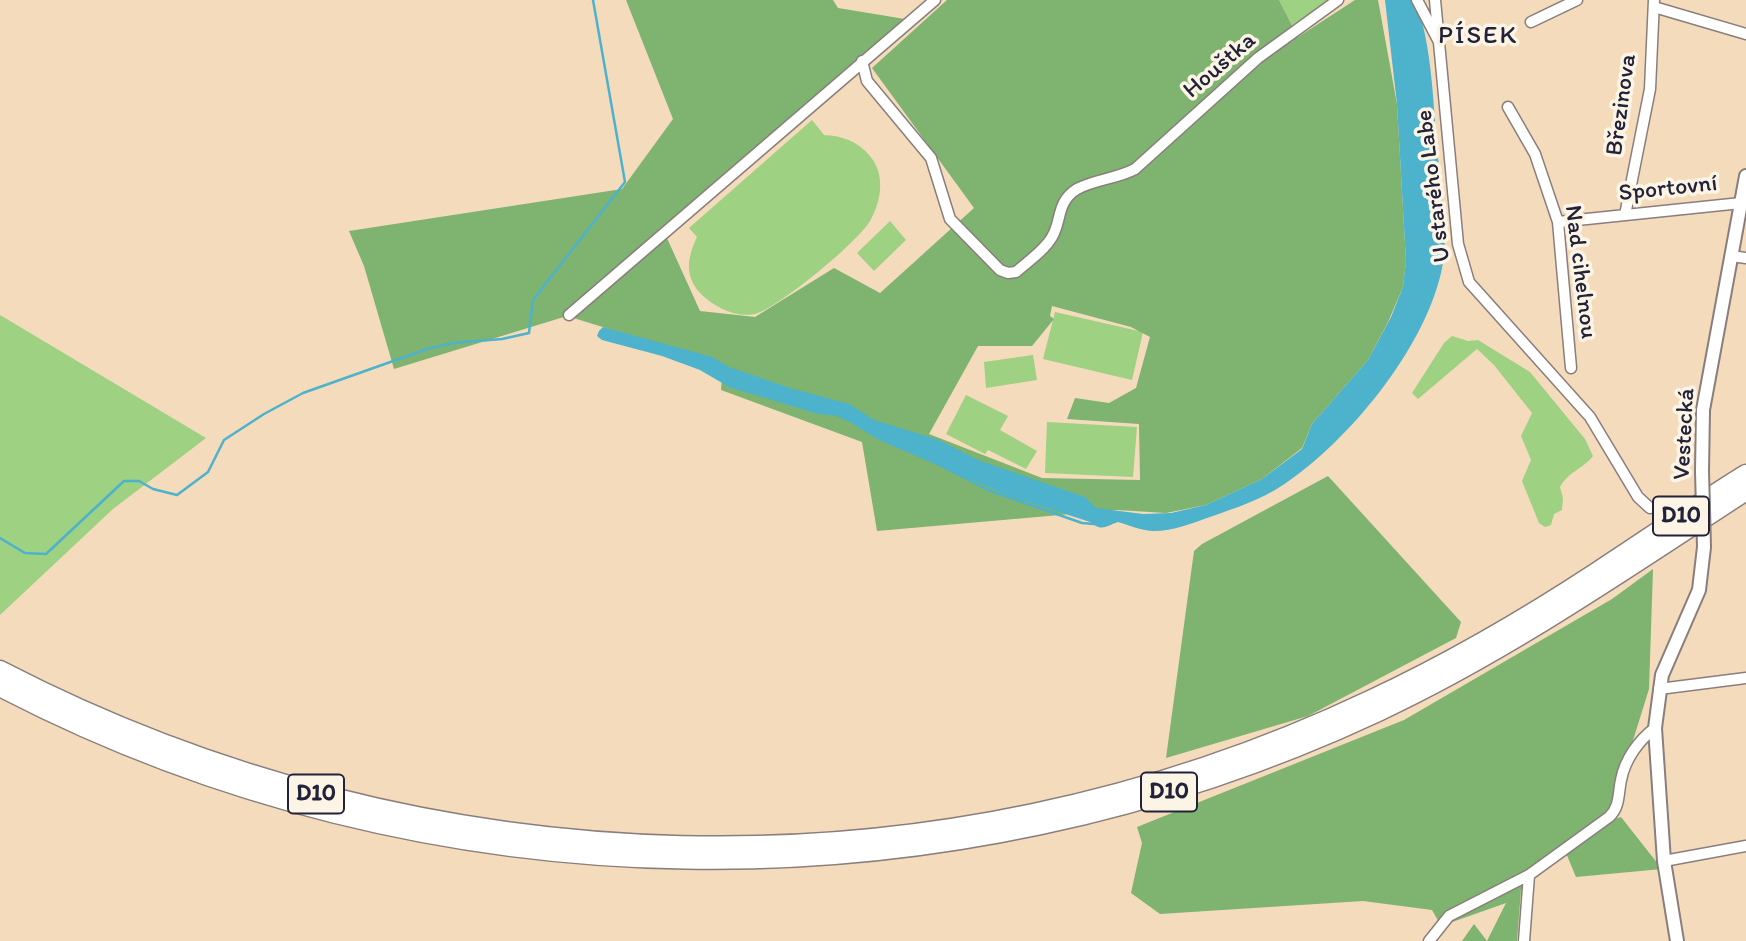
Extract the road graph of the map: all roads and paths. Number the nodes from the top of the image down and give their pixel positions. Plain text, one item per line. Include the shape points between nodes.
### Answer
1 (935, 0) edge
2 (1338, 0) edge
3 (1418, 0) edge
4 (1435, 0) edge
5 (1577, 0) edge
6 (1654, 4) edge
7 (1531, 22) dead end
8 (1746, 34) edge
9 (1440, 44) junction
10 (862, 61) junction
11 (1508, 107) dead end
12 (1746, 176) edge
13 (1741, 203) junction
14 (1625, 215) junction
15 (1558, 222) junction
16 (1731, 256) junction
17 (1746, 258) edge
18 (569, 315) dead end
19 (1571, 368) dead end
20 (1746, 474) edge
21 (1746, 491) edge
22 (1650, 508) dead end
23 (1617, 566) junction
24 (0, 670) edge
25 (1746, 678) edge
26 (0, 687) edge
27 (1659, 690) junction
28 (1655, 727) junction
29 (1746, 846) edge
30 (652, 852) junction
31 (1664, 862) junction
32 (1529, 875) junction
33 (1429, 941) edge
34 (1524, 941) edge
35 (1677, 941) edge

1 - 10 street
2 - 10 street, Houštka via 1258,58 1135,169 1073,193 1060,209 1048,242 1016,272 1000,270 950,219 931,158 867,82
3 - 9 street
4 - 9 street, U starého Labe
5 - 7 street
6 - 8 street
6 - 14 street, Březinova via 1650,89
9 - 22 street, U starého Labe via 1458,244 1469,282 1590,417 1638,498
10 - 18 street
11 - 15 street, Nad cihelnou via 1535,154
12 - 13 street, Vestecká
13 - 14 street, Sportovní
13 - 16 street, Vestecká
14 - 15 street, Sportovní
15 - 19 street, Nad cihelnou
16 - 17 street
16 - 27 street, Vestecká, bridge via 1703,410 1704,547 1699,590
20 - 23 highway, D10
21 - 23 highway, D10
23 - 30 highway, D10 via 1486,656 1379,711 1262,761 1151,798 948,843 810,857
24 - 30 highway, D10 via 107,721 289,787 455,824
25 - 27 street
26 - 30 highway, D10 via 189,770 344,816 521,849
27 - 28 street, Vestecká
28 - 31 street, Vestecká
28 - 32 street via 1640,739 1621,777 1614,813
29 - 31 street
31 - 35 street, Vestecká
32 - 33 street via 1449,916
32 - 34 street

